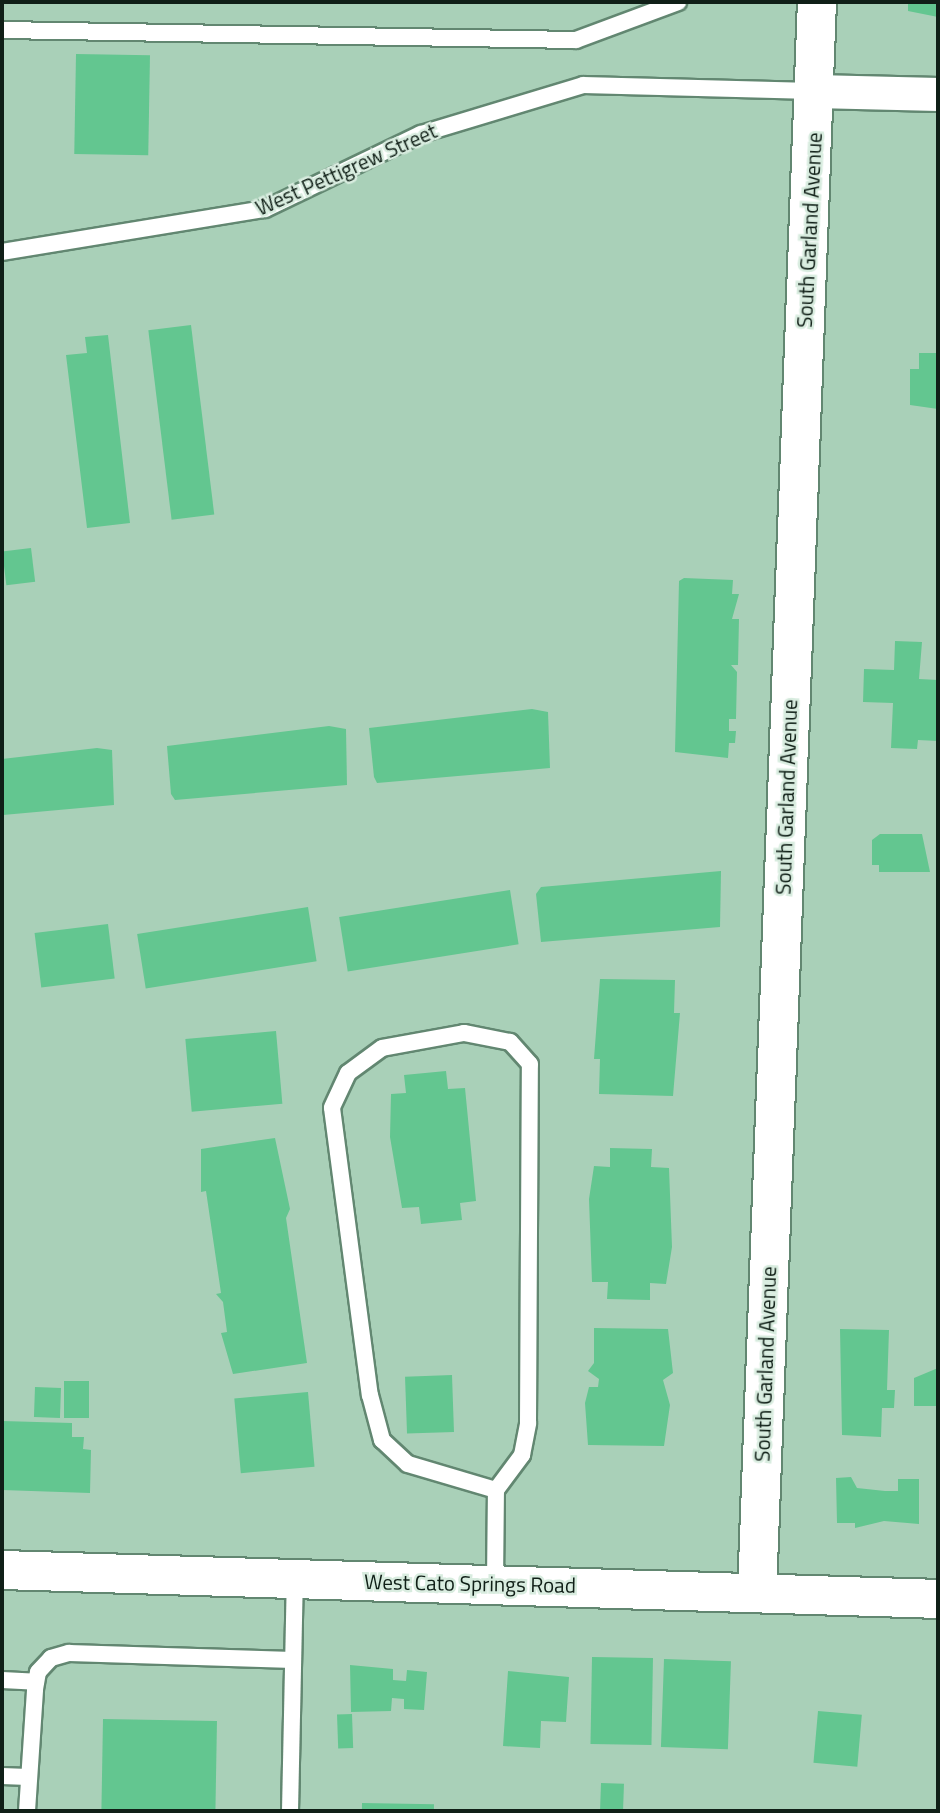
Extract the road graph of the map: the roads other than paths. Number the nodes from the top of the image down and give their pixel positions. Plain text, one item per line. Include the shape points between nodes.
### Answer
1 (678, 2) edge
2 (817, 2) edge
3 (2, 30) edge
4 (816, 91) junction
5 (938, 94) edge
6 (2, 252) edge
7 (496, 1490) junction
8 (2, 1570) edge
9 (295, 1581) junction
10 (495, 1582) junction
11 (757, 1592) junction
12 (938, 1599) edge
13 (293, 1660) junction
14 (2, 1680) edge
15 (36, 1682) junction
16 (2, 1776) edge
17 (28, 1777) junction
18 (27, 1811) edge
19 (290, 1811) edge

1 - 3 lane via 576,40
2 - 4 street, South Garland Avenue
4 - 5 street, West Pettigrew Street
4 - 6 lane, West Pettigrew Street via 583,85 421,134 265,209
4 - 11 street, South Garland Avenue
7 - 7 lane via 522,1455 528,1423 530,1064 510,1042 464,1033 382,1048 348,1073 332,1108 370,1395 382,1440 408,1464
7 - 10 lane
8 - 9 street, West Cato Springs Road
9 - 10 street, West Cato Springs Road
9 - 13 lane
10 - 11 street, West Cato Springs Road
11 - 12 street, West Cato Springs Road
13 - 15 lane via 69,1653 51,1658
13 - 19 lane
14 - 15 lane
15 - 17 lane
16 - 17 lane
17 - 18 lane

